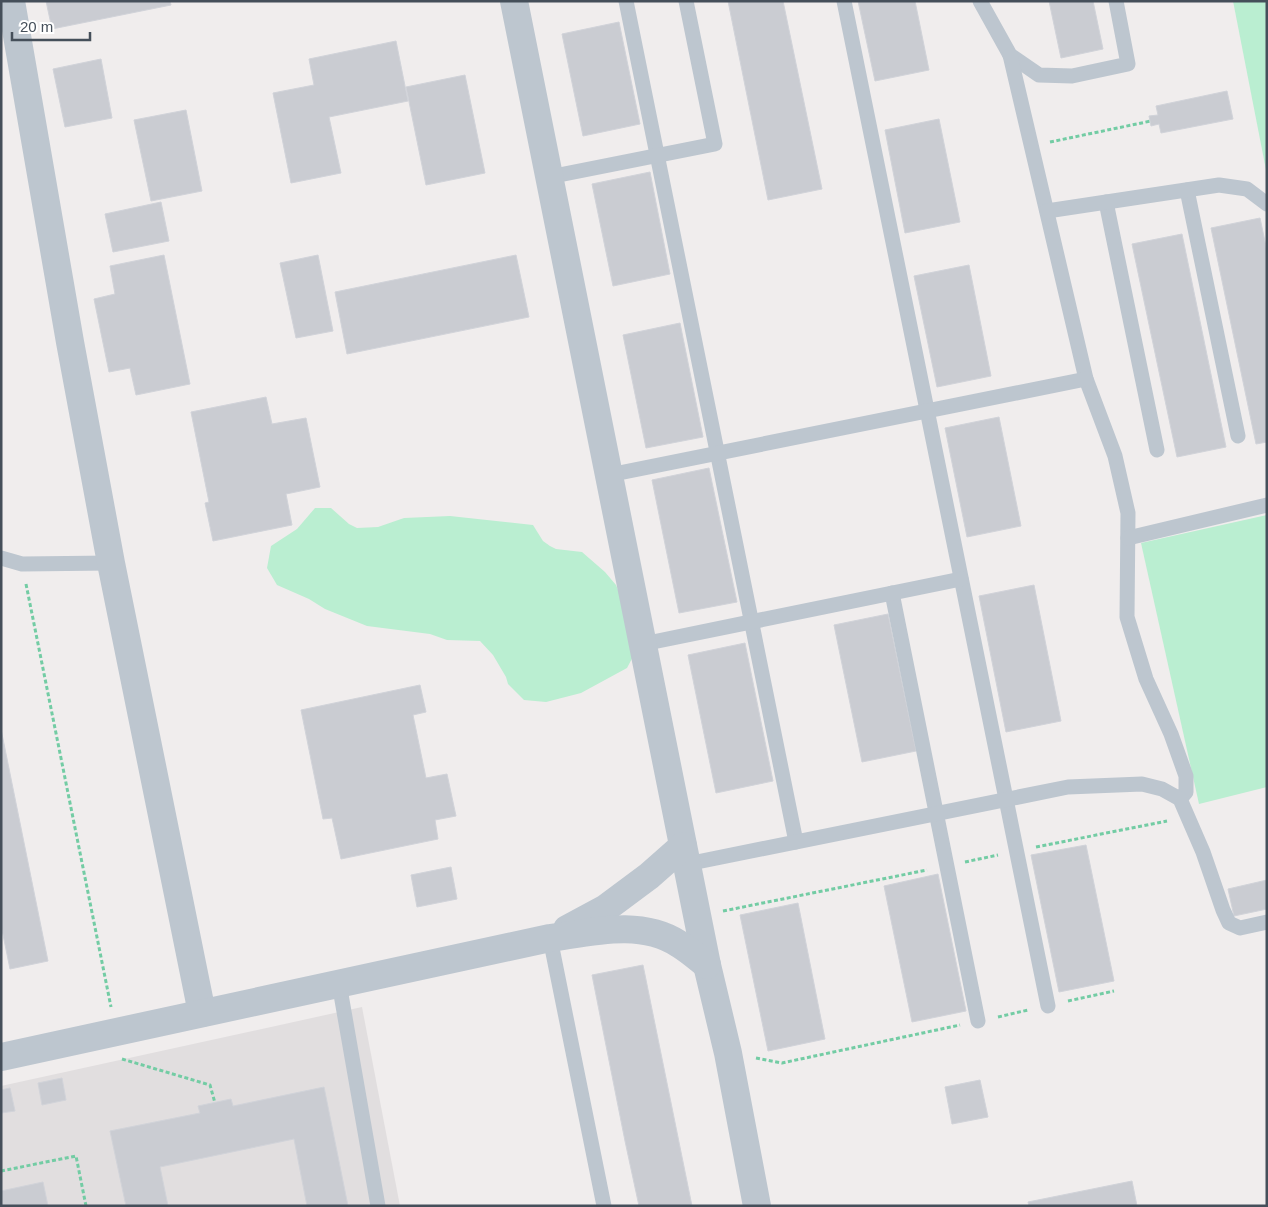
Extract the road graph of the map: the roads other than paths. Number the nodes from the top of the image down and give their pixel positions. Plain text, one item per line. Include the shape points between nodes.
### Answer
1 (11, 1) edge
2 (514, 1) edge
3 (626, 1) edge
4 (686, 1) edge
5 (844, 1) edge
6 (980, 1) edge
7 (1116, 1) edge
8 (1010, 55) junction
9 (658, 155) junction
10 (549, 177) junction
11 (1187, 190) junction
12 (1106, 202) junction
13 (1267, 204) edge
14 (1047, 210) junction
15 (1086, 378) junction
16 (927, 411) junction
17 (1238, 436) dead end
18 (1157, 450) dead end
19 (718, 453) junction
20 (609, 476) junction
21 (1267, 505) edge
22 (1128, 538) junction
23 (1, 558) edge
24 (111, 563) junction
25 (961, 579) junction
26 (892, 593) junction
27 (752, 621) junction
28 (643, 644) junction
29 (1006, 799) junction
30 (1180, 799) junction
31 (936, 813) junction
32 (796, 842) junction
33 (685, 855) junction
34 (1267, 922) edge
35 (550, 938) junction
36 (707, 965) junction
37 (339, 983) junction
38 (1048, 1006) road end
39 (202, 1013) junction
40 (978, 1021) road end
41 (2, 1053) edge
42 (378, 1206) edge
43 (604, 1206) edge
44 (757, 1206) edge

1 - 24 street
2 - 10 street
3 - 9 lane
4 - 9 lane via 715,144
5 - 16 lane
6 - 8 lane
7 - 8 lane via 1128,64 1072,76 1040,75
8 - 14 lane
9 - 10 lane
9 - 19 lane
10 - 20 street
11 - 12 lane
11 - 13 lane via 1219,185 1247,189
11 - 17 lane
12 - 14 lane
12 - 18 lane
14 - 15 lane
15 - 16 lane
15 - 22 lane via 1116,456 1128,513
16 - 19 lane
16 - 25 lane
19 - 20 lane
19 - 27 lane
20 - 28 street
21 - 22 lane
22 - 30 lane via 1127,617 1146,679 1186,776 1186,792
23 - 24 lane via 22,564
24 - 39 street
25 - 26 lane
25 - 29 lane
26 - 27 lane
26 - 31 lane
27 - 28 lane
27 - 32 lane
28 - 33 street
29 - 30 lane via 1068,787 1142,784 1162,789
29 - 31 lane
29 - 38 lane
30 - 34 lane via 1229,923 1240,928
31 - 32 lane
31 - 40 lane
32 - 33 lane
33 - 35 street via 649,876 606,908
33 - 36 street
35 - 36 street via 614,929 652,932 678,943
35 - 37 street
35 - 43 lane
36 - 44 street via 728,1053
37 - 39 street
37 - 42 lane
39 - 41 street

